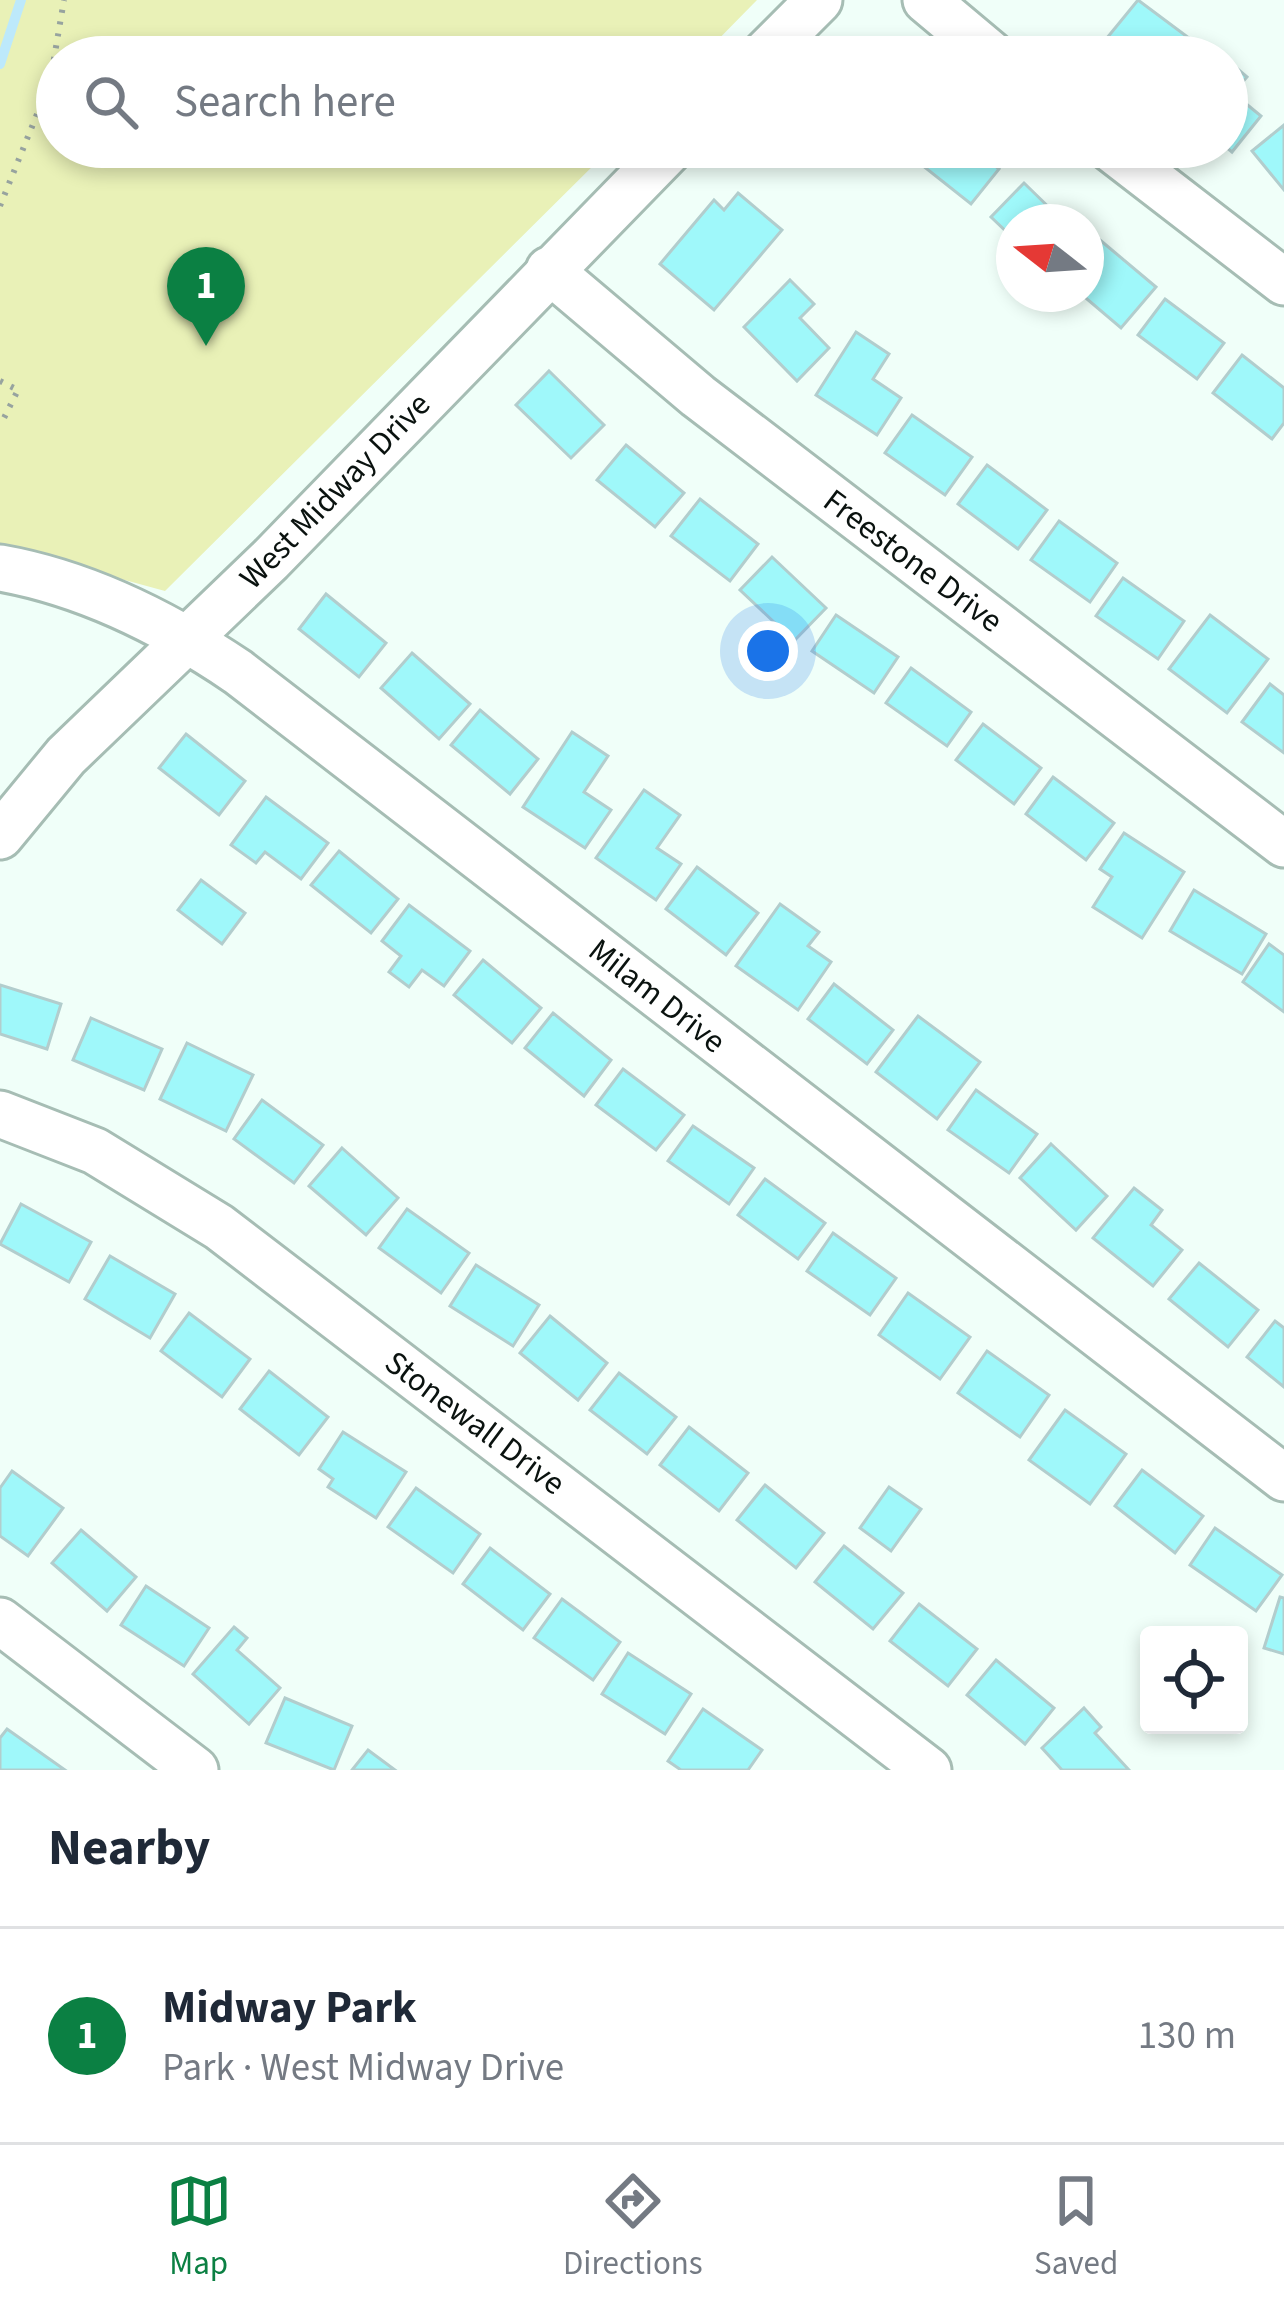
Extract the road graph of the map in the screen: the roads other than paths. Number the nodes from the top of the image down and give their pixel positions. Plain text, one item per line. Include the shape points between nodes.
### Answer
1 (819, 0) edge
2 (926, 0) edge
3 (783, 36) edge
4 (969, 36) edge
5 (651, 168) edge
6 (1136, 168) edge
7 (549, 270) junction
8 (1284, 282) edge
9 (0, 568) edge
10 (187, 638) junction
11 (0, 836) edge
12 (1284, 844) edge
13 (0, 1114) edge
14 (1284, 1478) edge
15 (0, 1621) edge
16 (195, 1770) edge
17 (928, 1770) edge

1 - 3 street
2 - 4 street
5 - 7 street, West Midway Drive
6 - 8 street
7 - 10 street, West Midway Drive
7 - 12 street, Freestone Drive via 698,396
9 - 10 street, Milam Drive via 53,578
10 - 11 street, West Midway Drive via 66,756
10 - 14 street, Milam Drive
13 - 17 street, Stonewall Drive via 95,1151 219,1227
15 - 16 street

